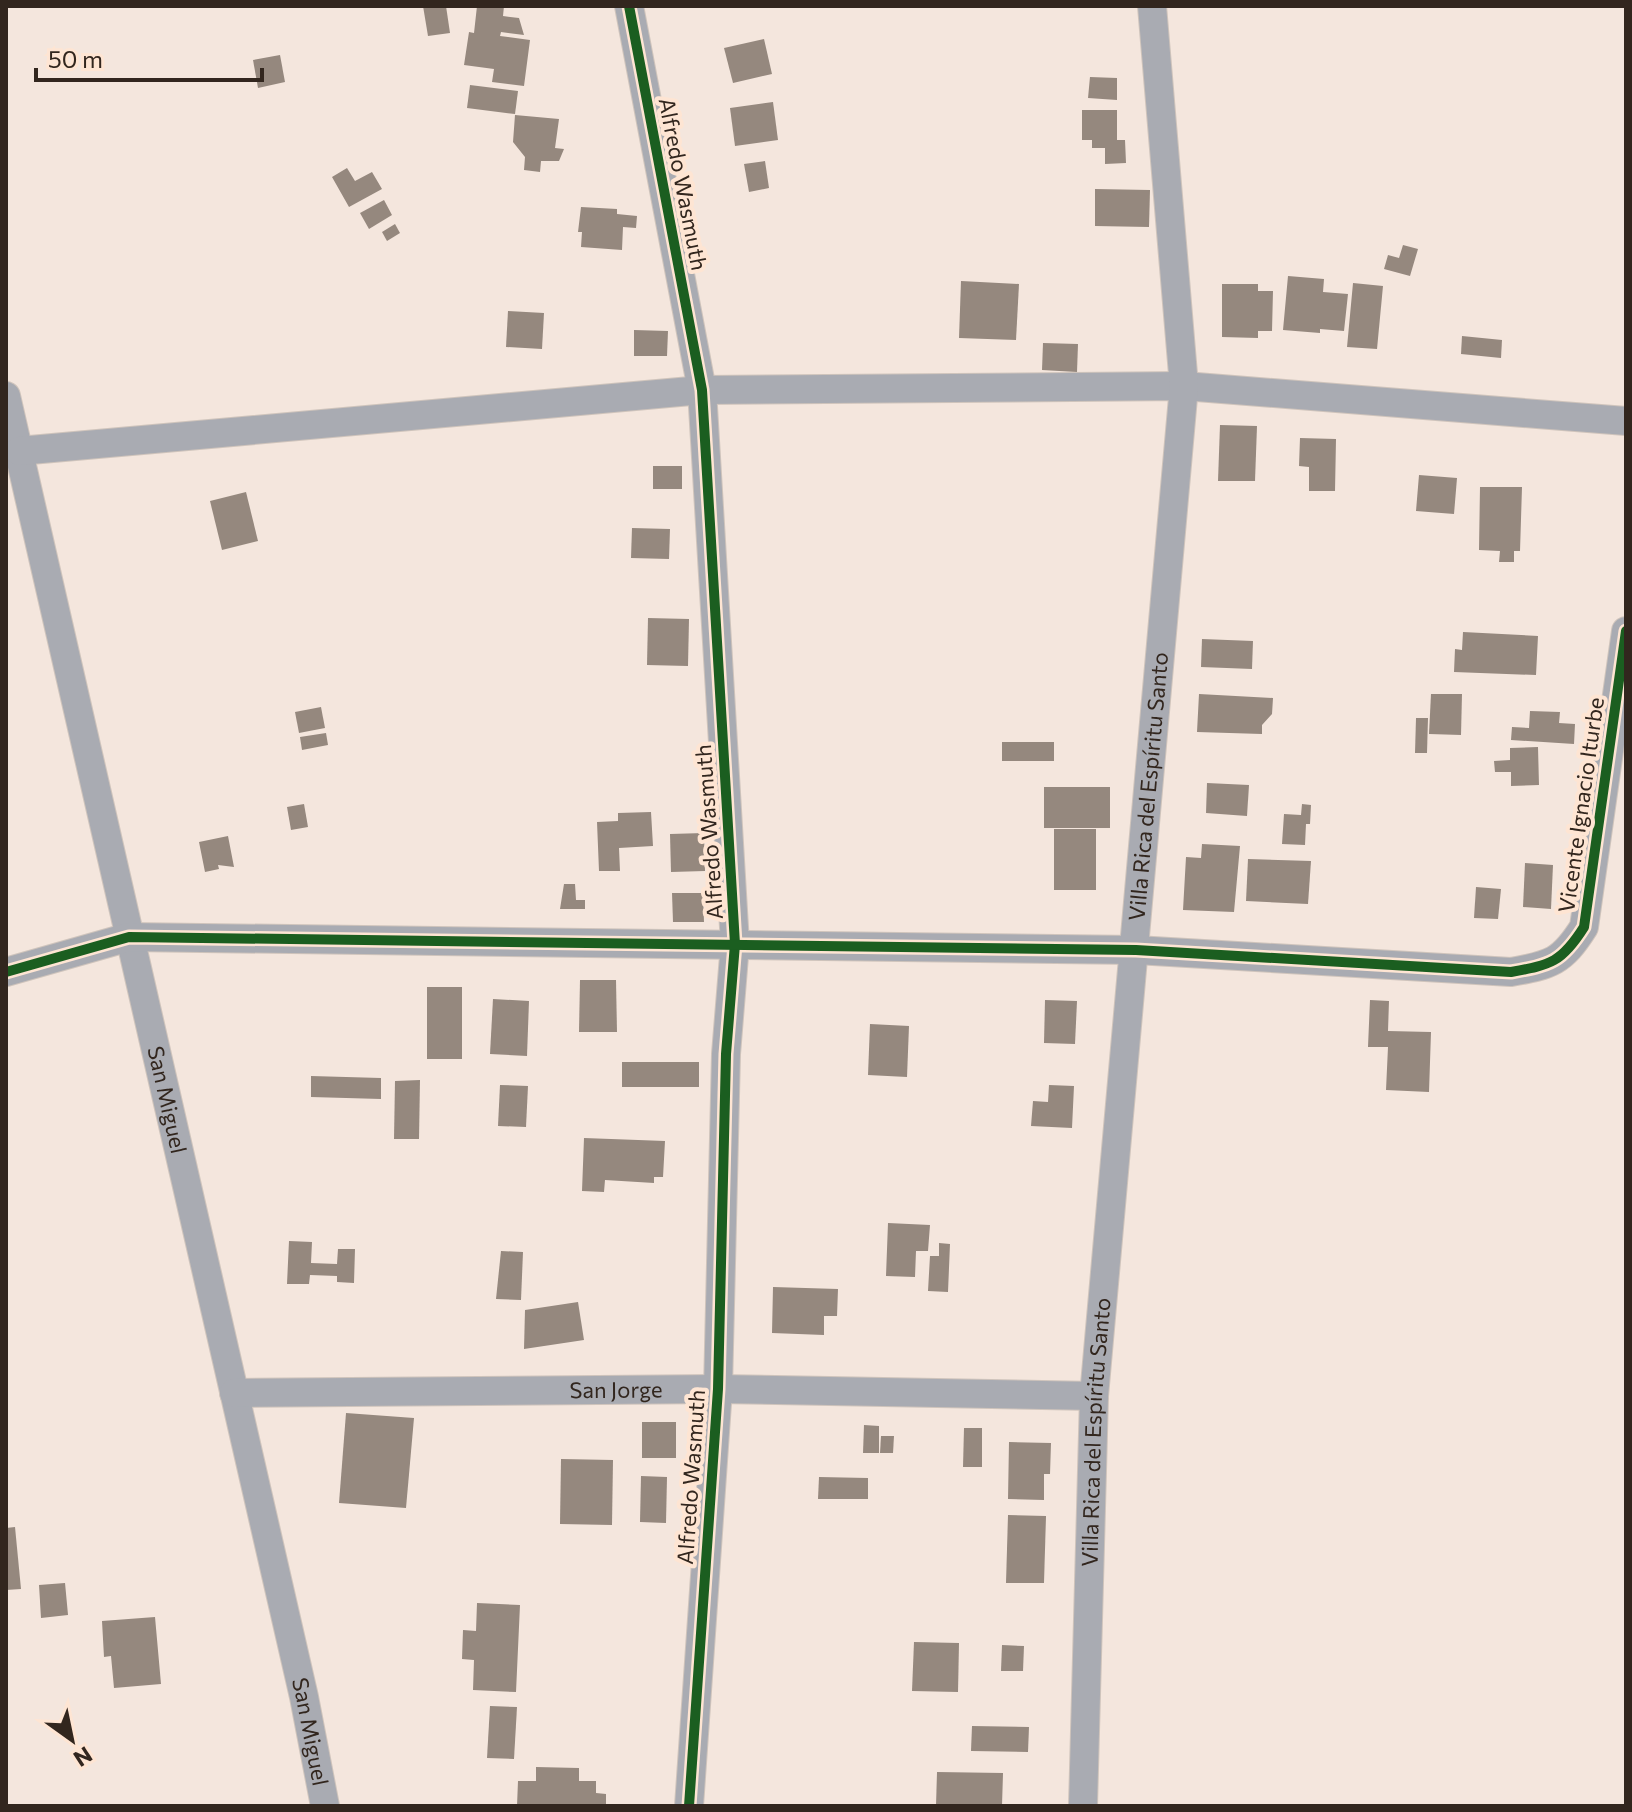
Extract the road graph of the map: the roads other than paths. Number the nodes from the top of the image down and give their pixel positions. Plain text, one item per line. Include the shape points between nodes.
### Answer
1 (629, 6) edge
2 (1152, 6) edge
3 (1184, 386) junction
4 (702, 390) junction
5 (6, 396) edge
6 (1626, 421) edge
7 (19, 451) junction
8 (1626, 631) edge
9 (129, 937) junction
10 (735, 944) junction
11 (1136, 950) junction
12 (6, 972) edge
13 (718, 1389) junction
14 (234, 1393) junction
15 (1094, 1396) junction
16 (325, 1806) edge
17 (689, 1806) edge
18 (1083, 1806) edge

1 - 4 street, Alfredo Wasmuth
2 - 3 street, Villa Rica del Espíritu Santo
3 - 4 street
3 - 6 street
3 - 11 street, Villa Rica del Espíritu Santo
4 - 7 street
4 - 10 street, Alfredo Wasmuth
5 - 7 street, San Miguel
7 - 9 street, San Miguel
8 - 11 street, Vicente Ignacio Iturbe via 1584,927 1569,952 1543,966 1511,972
9 - 10 street
9 - 12 street
9 - 14 street, San Miguel
10 - 11 street
10 - 13 street, Alfredo Wasmuth via 726,1054
11 - 15 street, Villa Rica del Espíritu Santo
13 - 14 street, San Jorge
13 - 15 street, San Jorge
13 - 17 street, Alfredo Wasmuth
14 - 16 street, San Miguel
15 - 18 street, Villa Rica del Espíritu Santo

